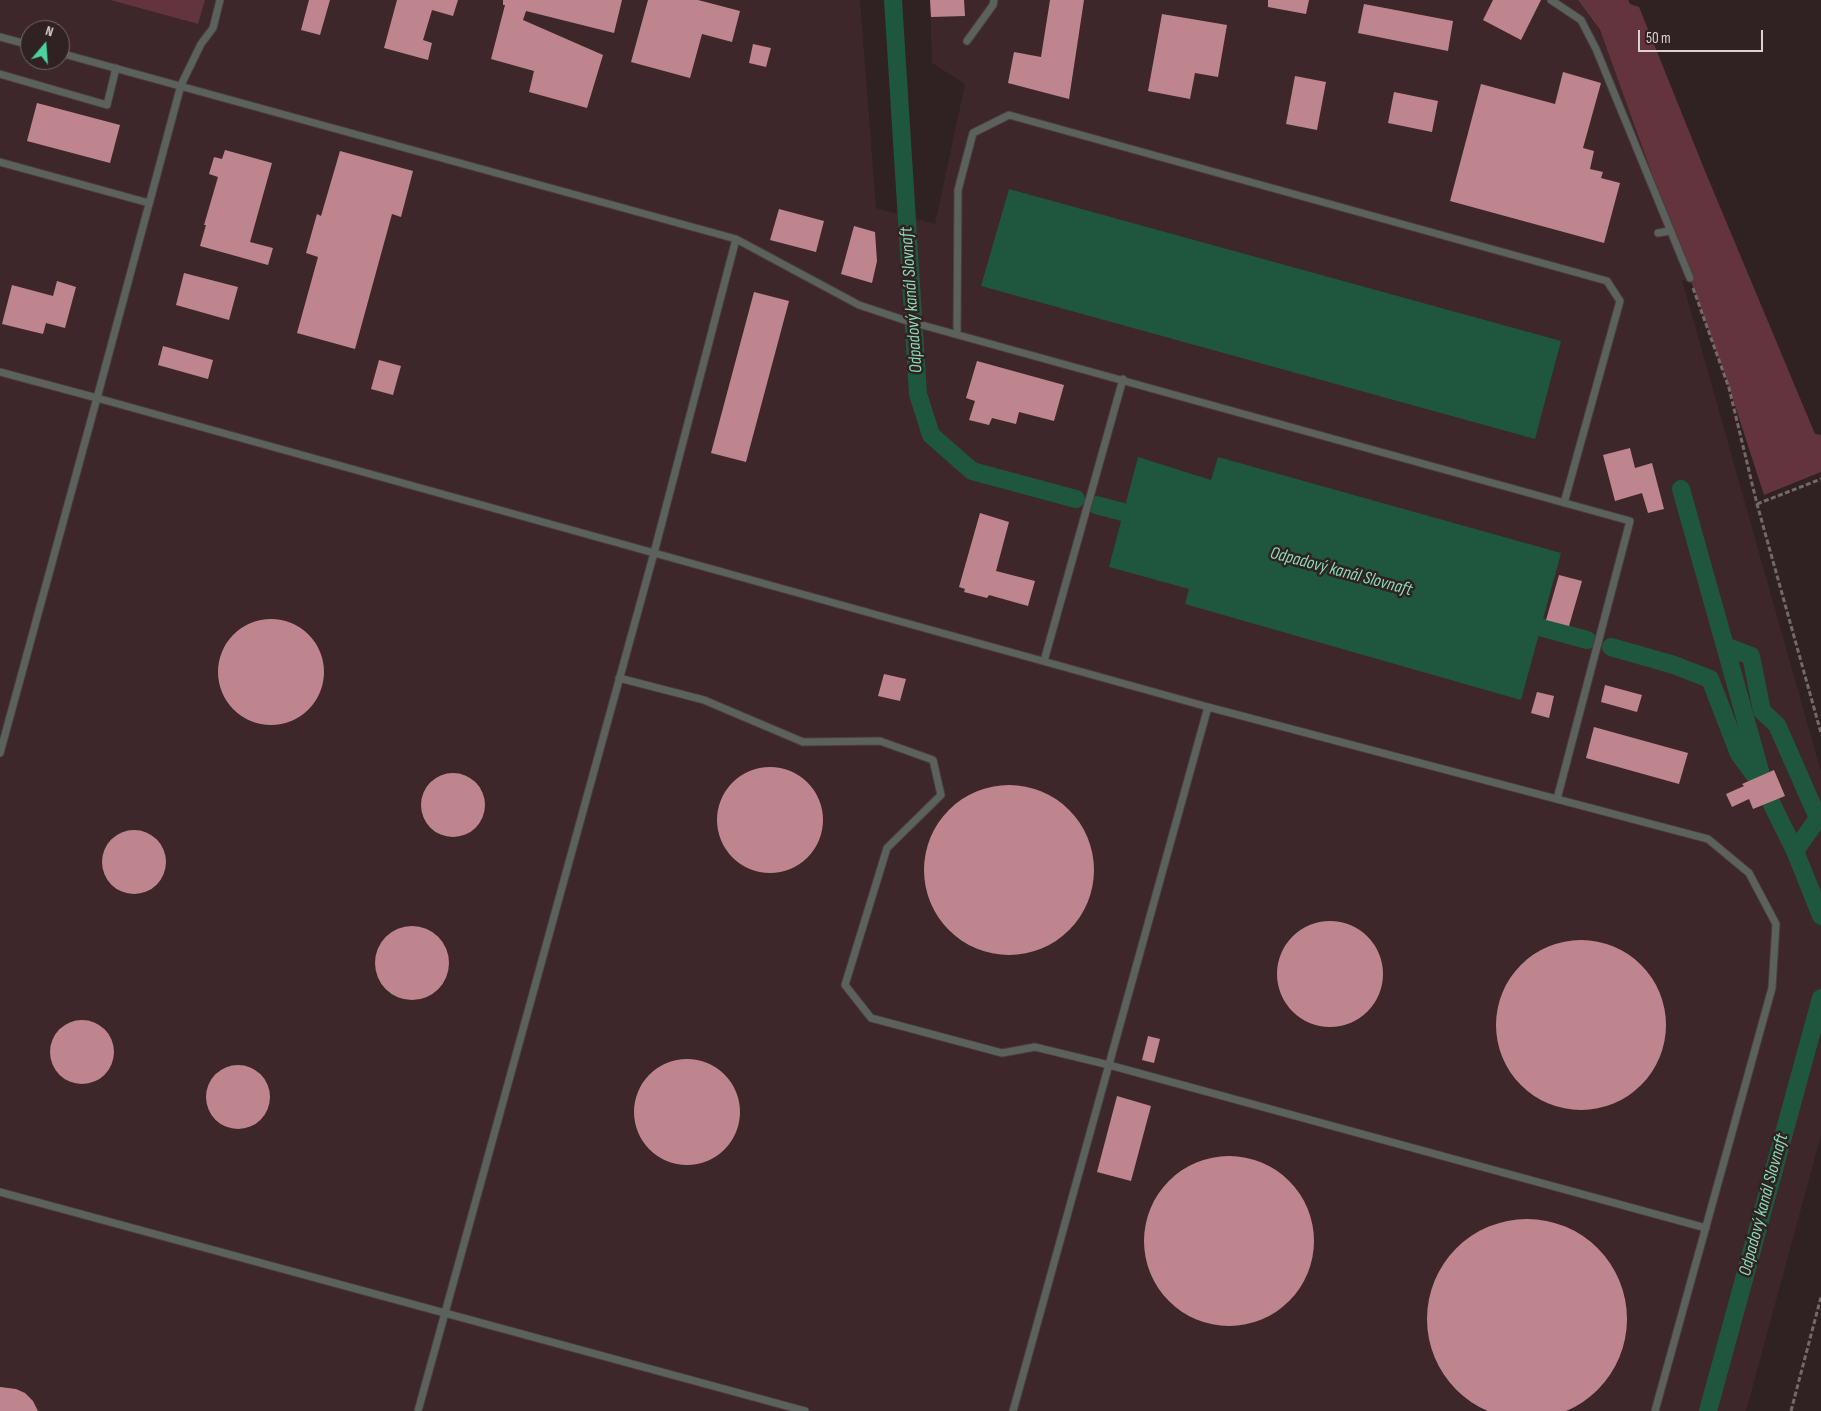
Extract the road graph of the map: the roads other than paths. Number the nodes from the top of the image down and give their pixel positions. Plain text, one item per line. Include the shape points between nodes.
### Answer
1 (220, 0) edge
2 (994, 0) edge
3 (1551, 0) edge
4 (0, 37) edge
5 (967, 41) dead end
6 (20, 42) edge
7 (70, 56) edge
8 (116, 68) junction
9 (0, 74) edge
10 (181, 86) junction
11 (0, 162) edge
12 (149, 203) junction
13 (1670, 231) junction
14 (1658, 233) dead end
15 (736, 239) junction
16 (1690, 278) road end
17 (957, 334) junction
18 (0, 372) edge
19 (1123, 379) junction
20 (97, 398) junction
21 (1564, 503) junction
22 (654, 553) junction
23 (1044, 661) junction
24 (619, 678) junction
25 (1208, 707) junction
26 (0, 753) edge
27 (1557, 799) junction
28 (1109, 1065) junction
29 (0, 1192) edge
30 (1706, 1228) junction
31 (444, 1313) junction
32 (418, 1411) edge
33 (804, 1411) edge
34 (1013, 1411) edge
35 (1655, 1411) edge

1 - 10 lane via 213,28 201,44
2 - 5 lane
3 - 13 lane via 1580,20 1596,49
4 - 6 lane
7 - 8 lane
8 - 9 lane via 107,106
8 - 10 lane
10 - 12 lane
10 - 15 lane
11 - 12 lane
12 - 20 lane
13 - 14 lane
13 - 16 lane
15 - 17 lane via 859,305
15 - 22 lane
17 - 19 lane
17 - 21 lane via 958,190 973,133 1009,115 1608,281 1620,301
18 - 20 lane
19 - 21 lane
19 - 23 lane
20 - 22 lane
20 - 26 lane
21 - 27 lane via 1630,521
22 - 23 lane
22 - 24 lane
23 - 25 lane
24 - 28 lane via 704,700 803,742 880,741 933,760 941,795 887,848 845,985 871,1018 1002,1053 1035,1046
24 - 31 lane
25 - 27 lane
25 - 28 lane
27 - 30 lane via 1708,840 1749,873 1776,924 1772,988
28 - 30 lane
28 - 34 lane
29 - 31 lane
30 - 35 lane
31 - 32 lane
31 - 33 lane

